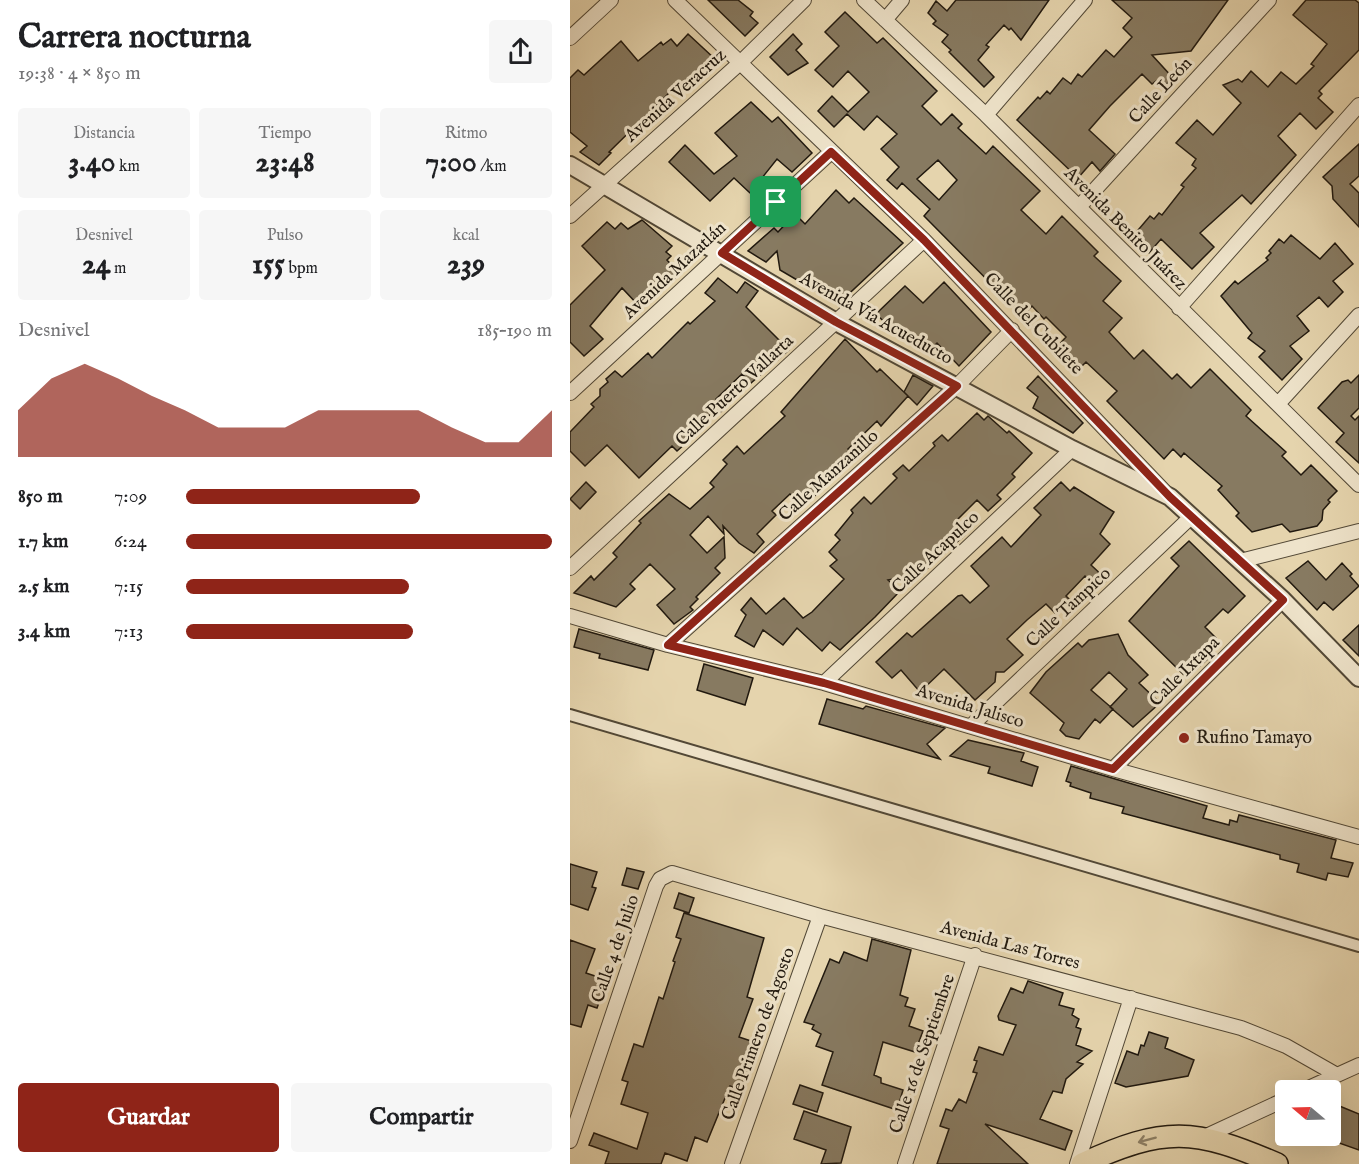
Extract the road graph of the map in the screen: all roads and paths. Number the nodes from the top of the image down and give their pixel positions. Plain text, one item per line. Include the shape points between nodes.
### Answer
1 (611, 0) edge
2 (675, 0) edge
3 (804, 0) edge
4 (864, 0) edge
5 (902, 0) edge
6 (1085, 0) edge
7 (1269, 0) edge
8 (885, 20) junction
9 (570, 38) edge
10 (741, 62) junction
11 (1359, 105) edge
12 (986, 115) junction
13 (831, 152) junction
14 (570, 165) edge
15 (604, 186) junction
16 (1079, 207) junction
17 (570, 216) edge
18 (924, 240) junction
19 (722, 253) junction
20 (1179, 308) junction
21 (1359, 315) edge
22 (836, 322) junction
23 (1012, 330) junction
24 (957, 386) junction
25 (570, 393) edge
26 (1278, 404) junction
27 (1072, 449) junction
28 (1359, 485) edge
29 (1170, 497) junction
30 (1192, 516) junction
31 (1359, 531) edge
32 (1240, 561) junction
33 (570, 568) edge
34 (1283, 600) junction
35 (570, 616) edge
36 (668, 645) junction
37 (1359, 678) edge
38 (824, 683) junction
39 (570, 715) edge
40 (971, 726) junction
41 (1113, 769) junction
42 (1359, 837) edge
43 (666, 874) joint
44 (820, 916) junction
45 (1359, 946) edge
46 (975, 955) junction
47 (1131, 998) junction
48 (1359, 1065) edge
49 (1337, 1075) junction
50 (1326, 1080) edge
51 (1275, 1104) edge
52 (1204, 1137) junction
53 (570, 1141) edge
54 (732, 1164) edge
55 (905, 1164) edge
56 (1077, 1164) edge
57 (1082, 1164) edge
58 (1277, 1164) edge

1 - 9 street
2 - 10 street, Calle del Cubilete
3 - 10 street, Avenida Veracruz
4 - 8 street, Avenida Benito Juárez
5 - 8 street
6 - 12 street
7 - 16 street, Calle León
8 - 12 street, Avenida Benito Juárez
10 - 13 street, Calle del Cubilete
10 - 15 street, Avenida Veracruz
11 - 20 street
12 - 16 street, Avenida Benito Juárez
13 - 18 street, Calle del Cubilete
13 - 19 street, Avenida Mazatlán
14 - 15 street, Avenida Vía Acueducto
15 - 17 street, Avenida Veracruz
15 - 19 street, Avenida Vía Acueducto
16 - 20 street, Avenida Benito Juárez
18 - 22 street, Calle Puerto Vallarta
18 - 23 street, Calle del Cubilete
19 - 22 street, Avenida Vía Acueducto
19 - 25 street, Avenida Mazatlán
20 - 26 street, Avenida Benito Juárez
21 - 26 street
22 - 24 street, Avenida Vía Acueducto
22 - 33 street, Calle Puerto Vallarta
23 - 24 street, Calle Manzanillo
23 - 29 street, Calle del Cubilete
24 - 27 street, Avenida Vía Acueducto
24 - 36 street, Calle Manzanillo
26 - 28 street, Avenida Benito Juárez
27 - 29 street, Avenida Vía Acueducto
27 - 38 street, Calle Acapulco
29 - 30 street, Calle del Cubilete
30 - 32 street, Calle del Cubilete
30 - 40 street, Calle Tampico
31 - 32 street
32 - 34 street, Calle del Cubilete
34 - 37 street, Calle del Cubilete
34 - 41 street, Calle Ixtapa
35 - 36 street, Avenida Jalisco
36 - 38 street, Avenida Jalisco
38 - 40 street, Avenida Jalisco
39 - 45 street
40 - 41 street, Avenida Jalisco
41 - 42 street, Avenida Jalisco
43 - 44 street, Avenida Las Torres via 680,873
43 - 53 street, Calle 4 de Julio via 656,886
44 - 46 street, Avenida Las Torres
44 - 54 street, Calle Primero de Agosto
46 - 47 street, Avenida Las Torres
46 - 55 street, Calle 16 de Septiembre
47 - 49 street, Avenida Las Torres via 1241,1028 1286,1046
47 - 56 street
48 - 49 street
49 - 50 street
51 - 52 street
52 -> 57 main road via 1172,1134 1147,1139
52 - 58 main road

